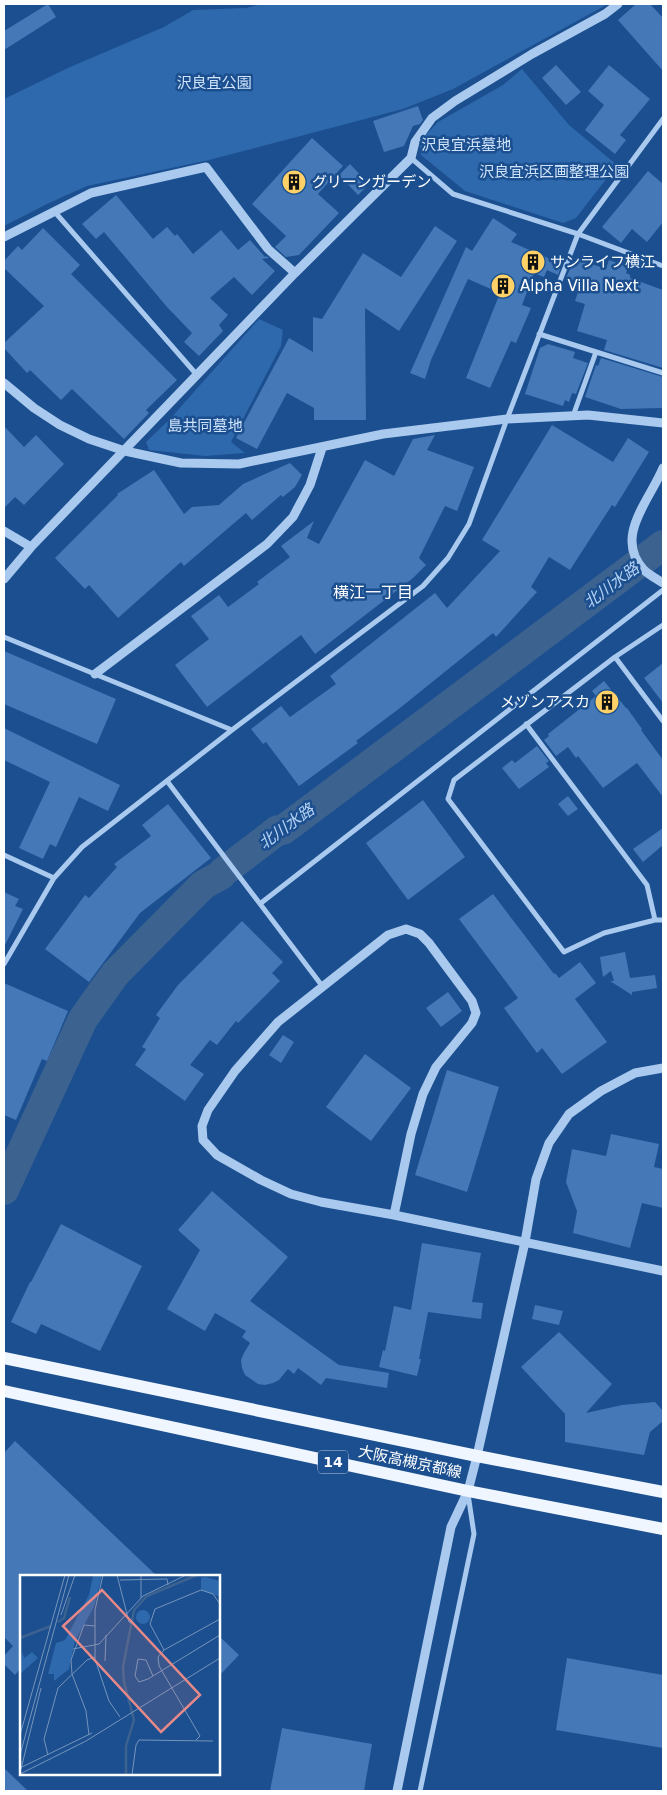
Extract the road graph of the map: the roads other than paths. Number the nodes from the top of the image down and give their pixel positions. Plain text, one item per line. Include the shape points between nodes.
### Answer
1 (618, 4) edge
2 (663, 119) edge
3 (411, 158) junction
4 (54, 211) junction
5 (578, 234) junction
6 (4, 237) edge
7 (663, 266) edge
8 (295, 273) junction
9 (539, 334) junction
10 (596, 352) junction
11 (663, 373) edge
12 (197, 375) junction
13 (4, 383) edge
14 (573, 416) junction
15 (507, 419) junction
16 (663, 422) edge
17 (322, 448) junction
18 (125, 451) junction
19 (663, 468) edge
20 (4, 531) edge
21 (31, 547) junction
22 (4, 579) edge
23 (663, 582) edge
24 (663, 590) edge
25 (663, 625) edge
26 (4, 637) edge
27 (615, 657) junction
28 (96, 674) junction
29 (663, 720) edge
30 (526, 724) junction
31 (232, 730) junction
32 (167, 781) junction
33 (4, 855) edge
34 (54, 878) junction
35 (261, 903) junction
36 (655, 920) junction
37 (663, 920) edge
38 (4, 964) edge
39 (323, 987) junction
40 (663, 1068) edge
41 (394, 1215) junction
42 (525, 1242) junction
43 (663, 1270) edge
44 (4, 1358) edge
45 (4, 1391) edge
46 (477, 1456) junction
47 (468, 1491) junction
48 (663, 1492) edge
49 (663, 1529) edge
50 (397, 1791) edge
51 (420, 1791) edge

1 - 3 street via 432,118 415,142
2 - 5 street
3 - 5 street via 453,194
3 - 8 street
4 - 6 street
4 - 8 street via 91,193 206,167 268,248
4 - 12 street
5 - 7 street
5 - 9 street
8 - 12 street
9 - 10 street
9 - 15 street
10 - 11 street
10 - 14 street
12 - 18 street
13 - 18 street via 60,425
14 - 15 street
14 - 16 street
15 - 17 street via 383,434
15 - 31 street via 469,524 436,572 423,586
17 - 18 street via 239,464 181,463
17 - 28 street via 310,485 293,517 267,544
18 - 21 street
19 - 23 street via 636,519 631,539 633,554 644,570
20 - 21 street
21 - 22 street
24 - 35 street
25 - 27 street
26 - 28 street
27 - 29 street
27 - 30 street
28 - 31 street
30 - 36 street via 648,885
30 - 36 street via 454,780 448,799 564,952 604,933
31 - 32 street
32 - 34 street via 82,847
32 - 35 street
33 - 34 street
34 - 38 street
35 - 39 street
36 - 37 street
39 - 41 street via 278,1022 235,1071 208,1110 202,1126 203,1140 217,1155 290,1194
39 - 41 street via 388,935 406,929 420,934 429,943 472,1001 476,1013 472,1024 436,1067 423,1094
40 - 42 street via 635,1073 601,1091 569,1114 549,1143 536,1179
41 - 42 street
42 - 43 street
42 - 46 street
44 - 46 main road, 大阪高槻京都線 / 14
45 - 47 main road, 大阪高槻京都線 / 14
46 - 47 street
46 - 48 main road, 大阪高槻京都線 / 14
47 - 49 main road, 大阪高槻京都線 / 14
47 - 50 street via 452,1526
47 - 51 street via 474,1534

